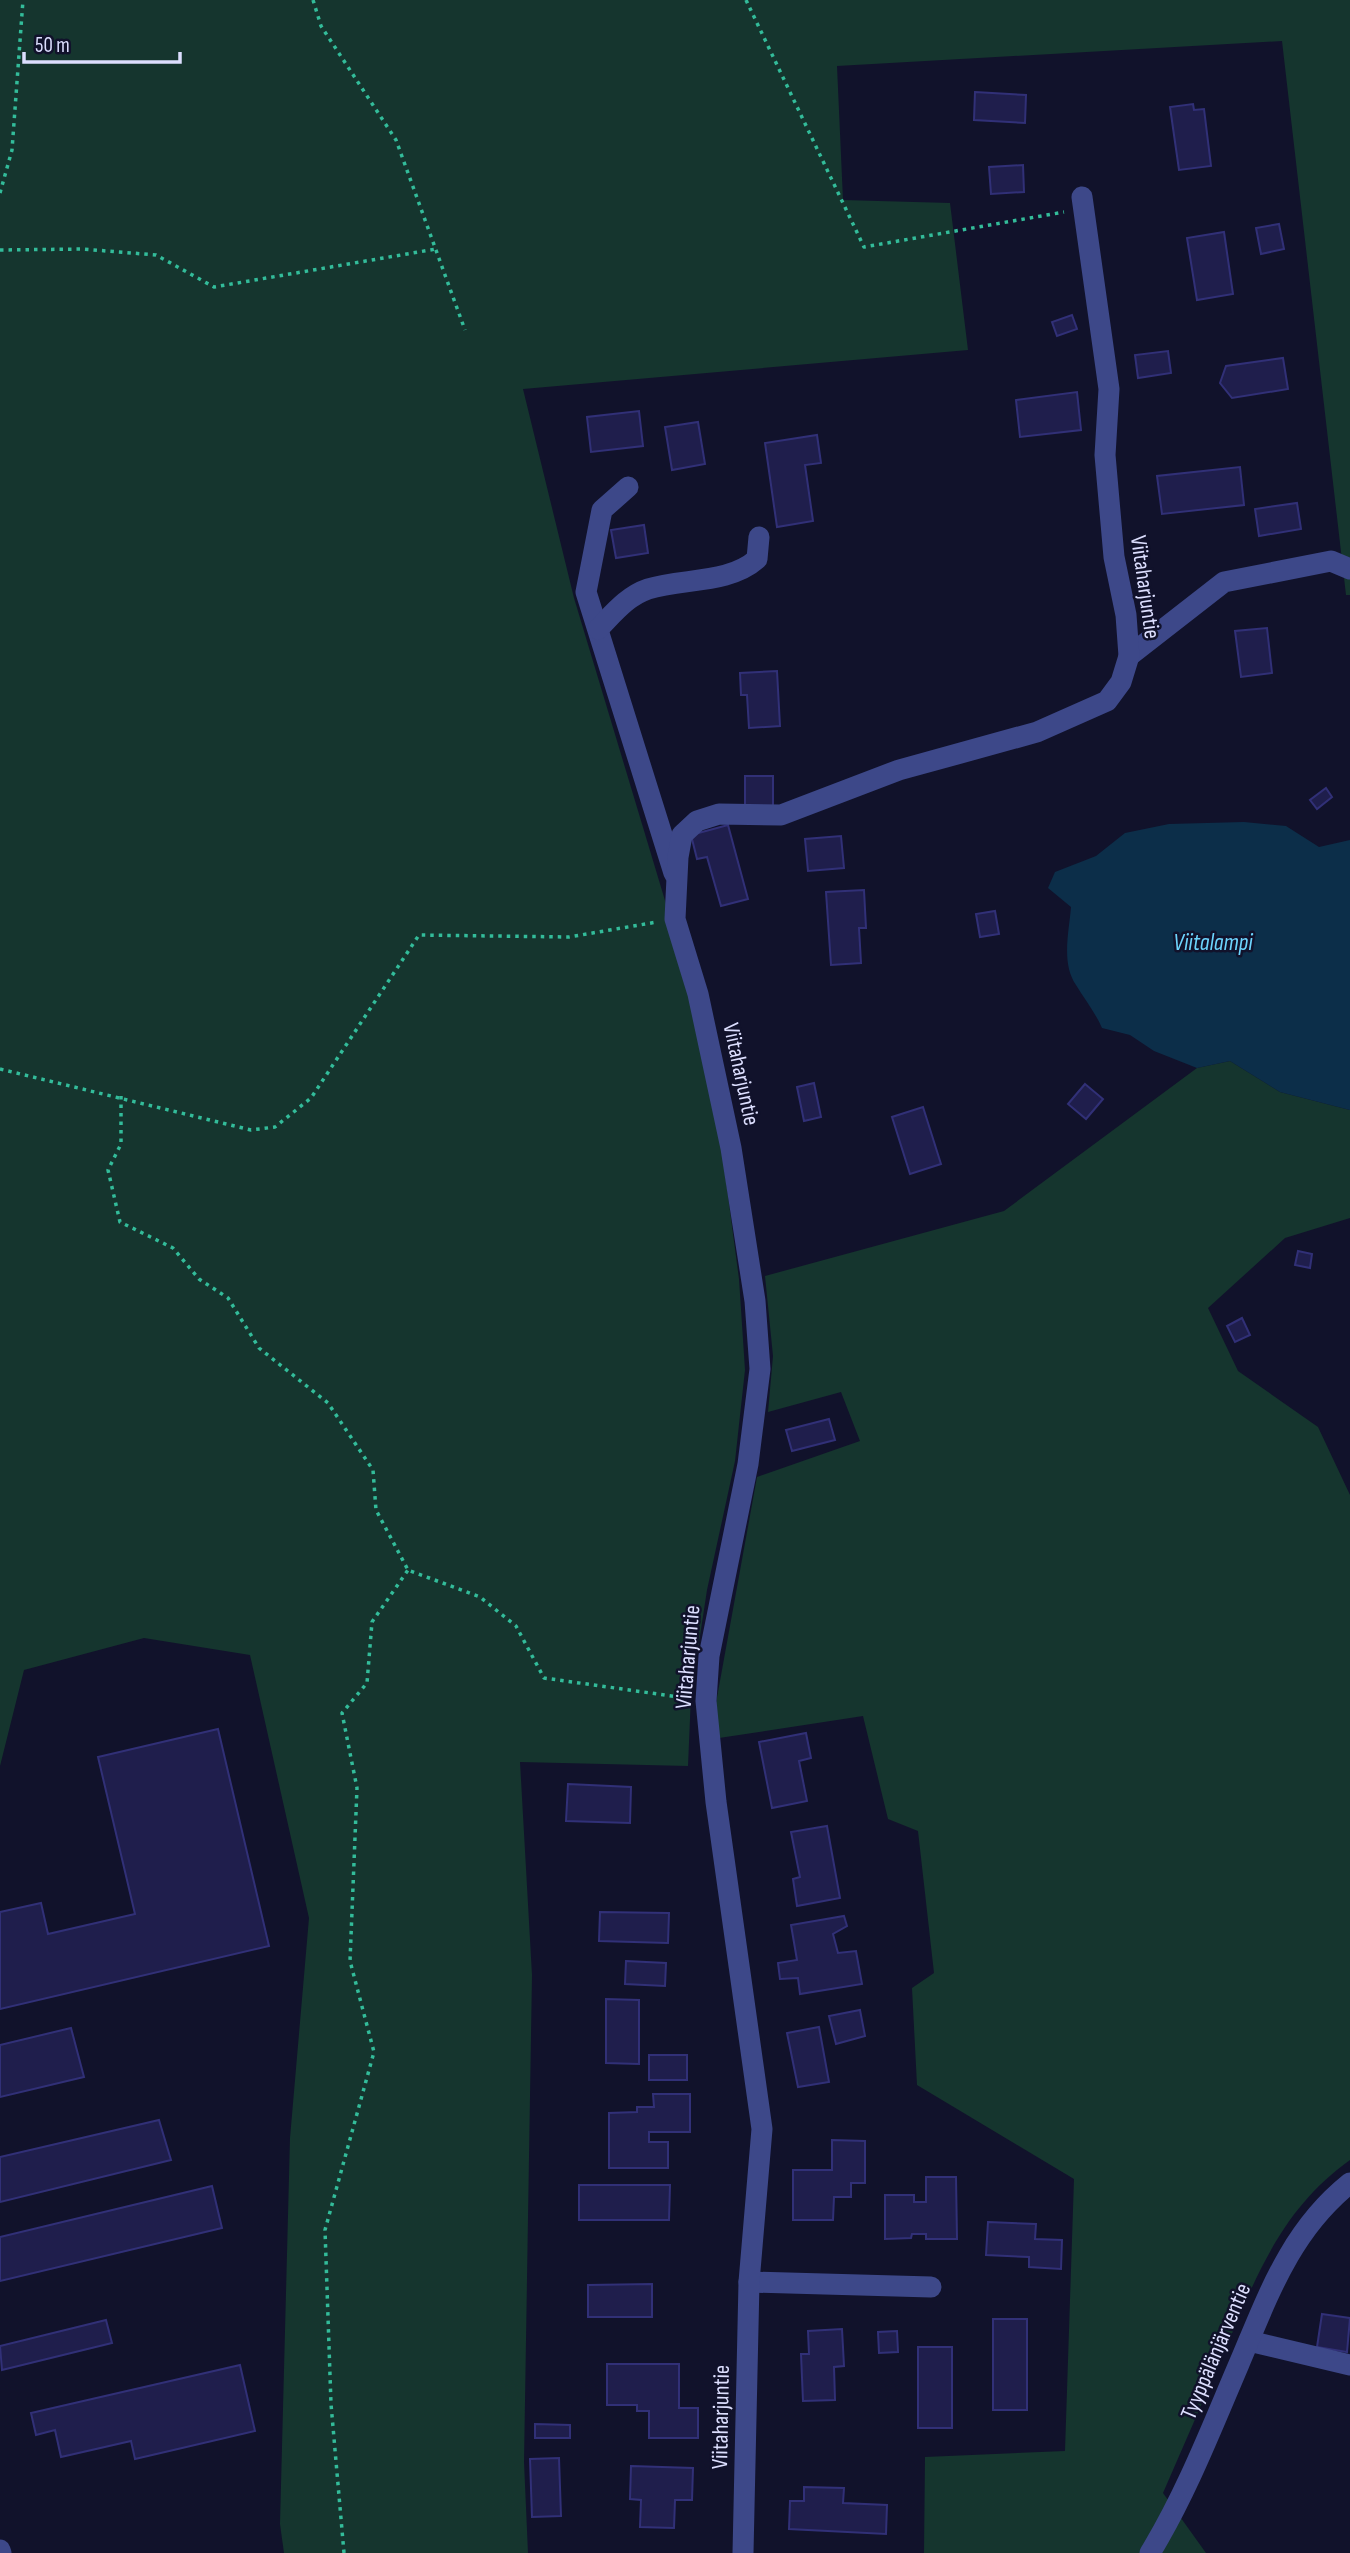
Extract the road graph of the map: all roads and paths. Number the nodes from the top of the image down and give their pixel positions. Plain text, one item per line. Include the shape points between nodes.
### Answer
1 (23, 0) edge
2 (313, 0) edge
3 (746, 0) edge
4 (0, 193) edge
5 (1083, 203) joint
6 (436, 249) junction
7 (0, 250) edge
8 (465, 330) dead end
9 (628, 487) dead end
10 (759, 537) dead end
11 (1350, 569) edge
12 (598, 629) junction
13 (1129, 656) junction
14 (676, 878) junction
15 (675, 919) junction
16 (0, 1069) edge
17 (121, 1096) junction
18 (408, 1570) junction
19 (706, 1701) junction
20 (1350, 2183) edge
21 (749, 2282) junction
22 (932, 2287) dead end
23 (1249, 2341) junction
24 (1350, 2365) edge
25 (344, 2553) edge
26 (743, 2553) edge
27 (1150, 2553) edge

1 - 4 path via 12,150
2 - 6 path via 321,26 396,140
3 - 5 path via 864,247
5 - 13 street, Viitaharjuntie via 1109,388 1105,455
6 - 7 path via 214,287 156,255 82,249
6 - 8 path
9 - 12 street via 602,510 586,592
10 - 12 street via 757,559 743,571 647,589 627,600
11 - 13 street via 1331,561 1224,582
12 - 14 street
13 - 14 street, Viitaharjuntie via 1121,682 1107,701 1075,718 899,770 781,815 719,814 697,821 682,835
14 - 15 street, Viitaharjuntie
15 - 17 path via 569,937 419,935 311,1098 275,1127 251,1130
15 - 19 street, Viitaharjuntie via 698,994 731,1148 755,1301 760,1369 748,1464 709,1656
16 - 17 path
17 - 18 path via 121,1144 108,1171 120,1222 173,1248 199,1279 228,1298 259,1348 328,1403 373,1470 376,1510
18 - 19 path via 480,1597 516,1626 544,1678
18 - 25 path via 372,1622 368,1683 342,1713 357,1788 350,1961 374,2052 326,2230 331,2404
19 - 21 street, Viitaharjuntie via 762,2129
20 - 23 street, Tyyppälänjärventie via 1307,2227 1277,2272
21 - 22 street
21 - 26 street, Viitaharjuntie
23 - 24 street
23 - 27 street, Tyyppälänjärventie

